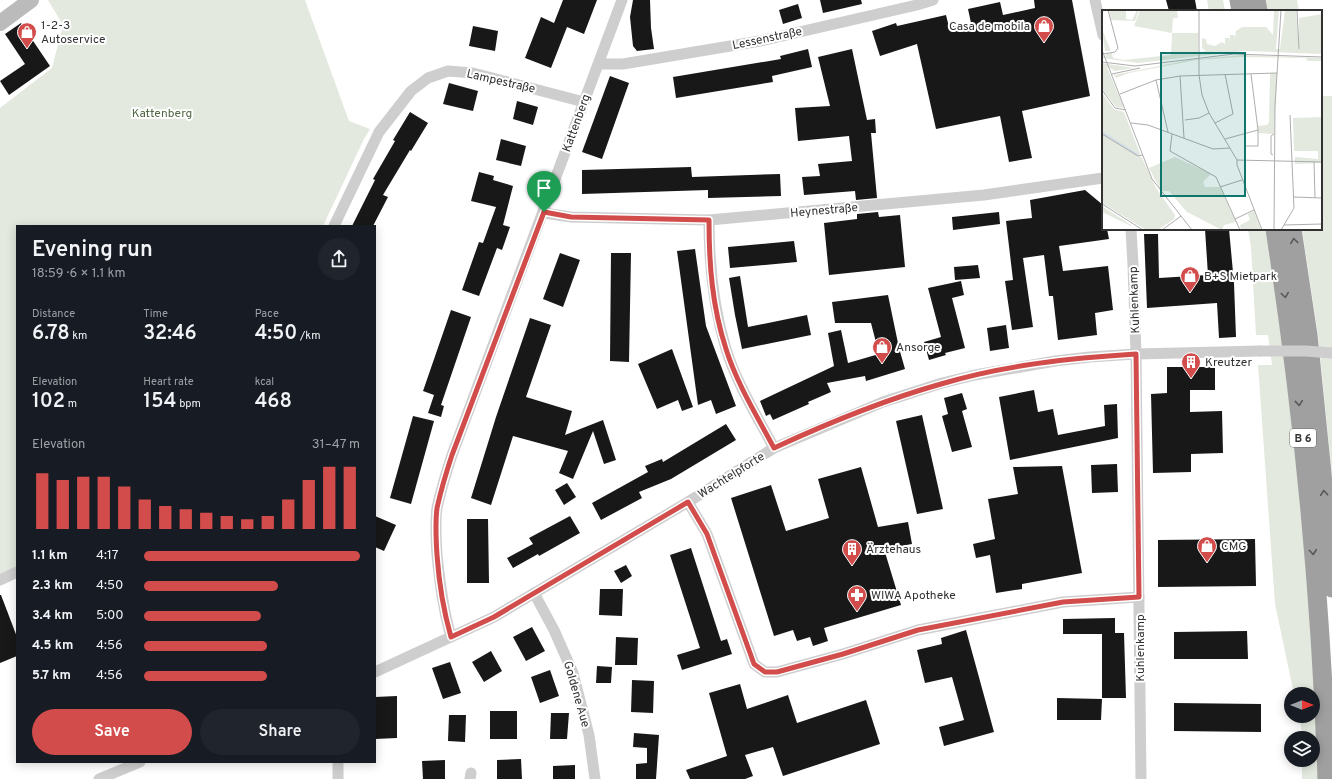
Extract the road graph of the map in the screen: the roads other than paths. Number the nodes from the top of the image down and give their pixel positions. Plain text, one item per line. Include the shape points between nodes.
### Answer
1 (31, 0) edge
2 (622, 0) edge
3 (933, 0) edge
4 (1095, 0) edge
5 (1239, 0) edge
6 (1256, 0) edge
7 (1241, 10) edge
8 (1258, 10) edge
9 (0, 23) edge
10 (1102, 31) edge
11 (599, 64) junction
12 (584, 102) junction
13 (1102, 178) edge
14 (544, 212) junction
15 (709, 220) junction
16 (334, 225) edge
17 (1131, 230) edge
18 (1275, 230) edge
19 (1292, 230) edge
20 (1332, 353) edge
21 (1136, 354) junction
22 (774, 448) junction
23 (688, 502) junction
24 (16, 572) edge
25 (0, 580) edge
26 (1332, 588) edge
27 (534, 593) junction
28 (1139, 597) junction
29 (451, 637) junction
30 (376, 672) edge
31 (138, 763) edge
32 (338, 763) edge
33 (98, 779) edge
34 (338, 779) edge
35 (595, 779) edge
36 (1141, 779) edge
37 (1327, 779) edge

1 - 9 main road
2 - 11 street, Kattenberg
3 - 11 street, Lessenstraße via 917,6 760,41 623,64
4 - 10 street
5 - 7 highway
6 - 8 highway
11 - 12 street, Kattenberg
12 - 14 street, Kattenberg
12 - 16 street, Lampestraße via 473,73 448,71 428,78 411,91 379,132
13 - 15 street, Heynestraße via 984,195
14 - 15 street, Heynestraße via 571,217
14 - 29 street, Kattenberg via 442,484 436,536 439,582
15 - 22 street via 713,297 726,349 745,393
17 - 21 street, Kuhlenkamp
18 -> 37 highway, B 6 via 1294,364 1309,505 1323,680
26 -> 19 highway, B 6 via 1308,335
20 - 21 street, Wachtelpforte, bridge via 1260,351
21 - 22 street, Wachtelpforte via 1055,361 942,383 883,402
21 - 28 street, Kuhlenkamp
22 - 23 street, Wachtelpforte
23 - 27 street, Wachtelpforte
23 - 28 street via 707,534 754,664 765,672 777,672 843,654 918,630 1063,602
24 - 25 street
27 - 29 street, Wachtelpforte via 494,617
27 - 35 street, Goldene Aue via 573,673 589,735
28 - 36 street, Kuhlenkamp
29 - 30 street, Wachtelpforte
31 - 33 street
32 - 34 street

